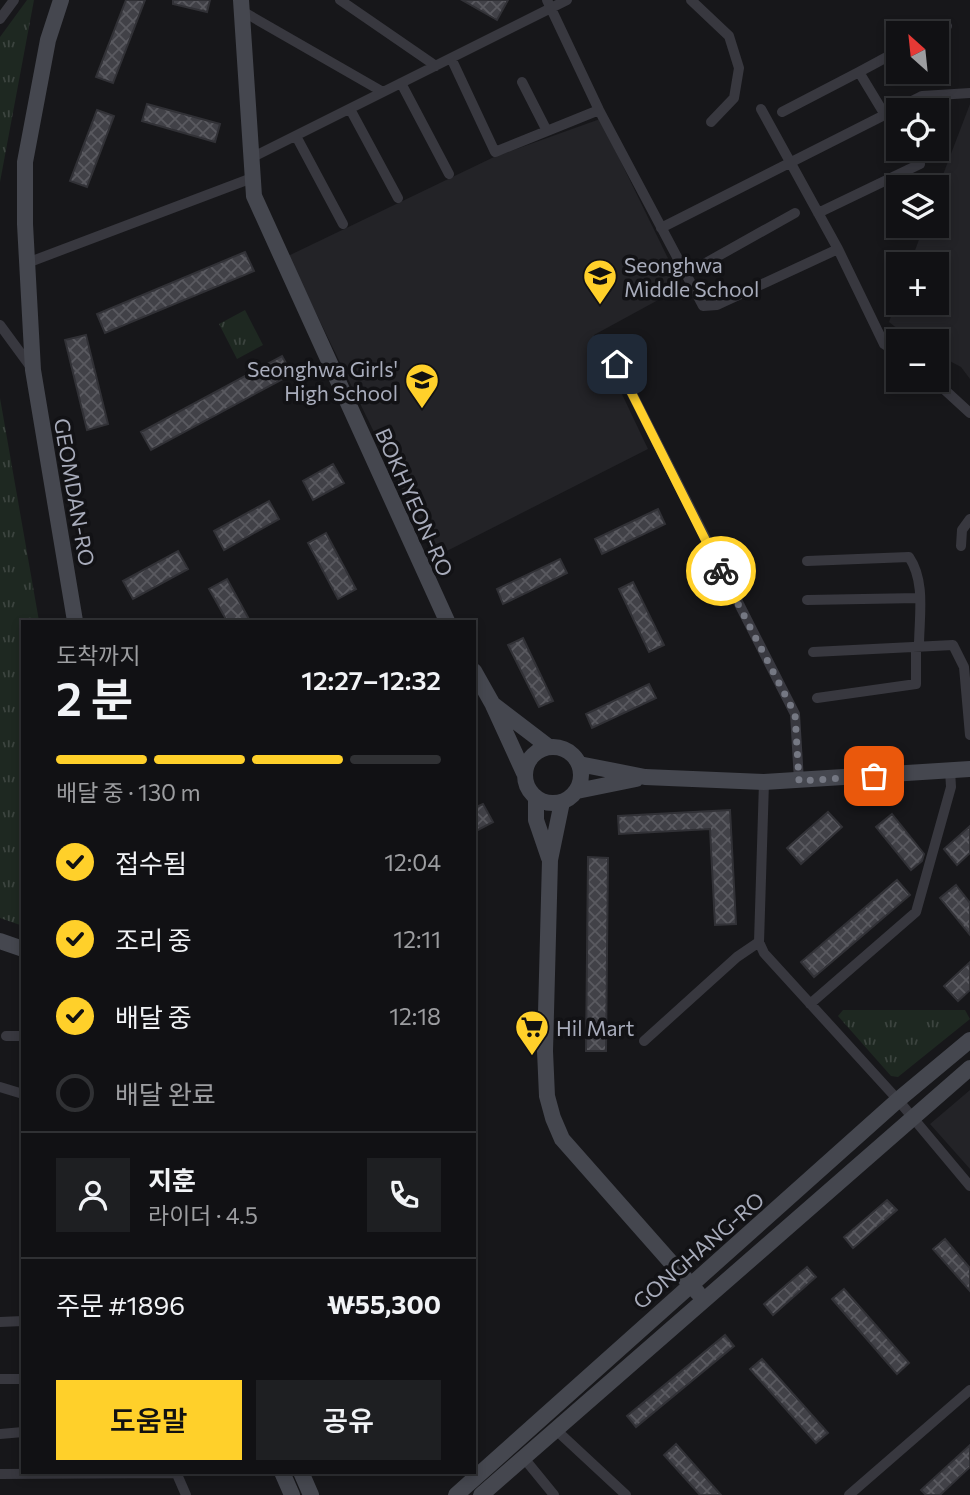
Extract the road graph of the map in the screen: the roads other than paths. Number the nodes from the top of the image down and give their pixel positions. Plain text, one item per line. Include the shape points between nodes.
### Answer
1 (14, 0) edge
2 (61, 0) edge
3 (341, 0) edge
4 (567, 0) edge
5 (691, 0) edge
6 (549, 4) edge
7 (242, 5) edge
8 (0, 19) edge
9 (886, 57) edge
10 (451, 58) junction
11 (436, 66) junction
12 (859, 72) junction
13 (522, 82) dead end
14 (401, 83) junction
15 (383, 92) junction
16 (970, 93) edge
17 (350, 109) junction
18 (761, 109) dead end
19 (600, 110) junction
20 (782, 112) dead end
21 (885, 115) junction
22 (711, 122) dead end
23 (547, 131) junction
24 (296, 136) junction
25 (251, 159) junction
26 (790, 162) junction
27 (920, 164) dead end
28 (449, 174) dead end
29 (252, 178) junction
30 (398, 198) dead end
31 (794, 213) dead end
32 (818, 213) junction
33 (343, 224) dead end
34 (661, 228) junction
35 (838, 249) junction
36 (27, 263) junction
37 (686, 274) junction
38 (0, 325) edge
39 (886, 345) edge
40 (617, 364) dead end
41 (33, 370) junction
42 (947, 392) edge
43 (970, 413) edge
44 (970, 519) edge
45 (961, 546) dead end
46 (807, 561) dead end
47 (919, 598) junction
48 (807, 600) dead end
49 (75, 620) edge
50 (447, 620) edge
51 (918, 647) junction
52 (813, 652) dead end
53 (476, 675) edge
54 (817, 698) dead end
55 (492, 703) junction
56 (970, 736) edge
57 (548, 747) junction
58 (579, 764) junction
59 (970, 769) edge
60 (950, 770) junction
61 (524, 773) junction
62 (645, 777) junction
63 (799, 781) junction
64 (764, 782) junction
65 (577, 791) junction
66 (536, 798) junction
67 (562, 802) junction
68 (550, 860) junction
69 (0, 941) edge
70 (759, 942) junction
71 (21, 947) edge
72 (810, 1004) junction
73 (6, 1036) dead end
74 (21, 1036) edge
75 (970, 1040) edge
76 (644, 1041) dead end
77 (970, 1068) edge
78 (0, 1087) edge
79 (21, 1093) edge
80 (898, 1100) junction
81 (912, 1119) junction
82 (970, 1186) edge
83 (691, 1284) junction
84 (704, 1300) junction
85 (21, 1321) edge
86 (0, 1322) edge
87 (0, 1379) edge
88 (21, 1379) edge
89 (970, 1390) edge
90 (555, 1429) junction
91 (21, 1432) edge
92 (0, 1434) edge
93 (523, 1457) junction
94 (0, 1474) edge
95 (21, 1474) edge
96 (177, 1474) edge
97 (283, 1474) edge
98 (303, 1474) edge
99 (186, 1495) edge
100 (292, 1495) edge
101 (311, 1495) edge
102 (456, 1495) edge
103 (481, 1495) edge
104 (554, 1495) edge
105 (626, 1495) edge
106 (849, 1495) edge

1 - 8 street
2 - 36 main road, GEOMDAN-RO via 48,40 25,162
3 - 11 street
4 - 6 street
5 - 22 street via 729,36 739,68 734,98
6 - 10 street
6 - 19 street
7 - 15 street
7 - 25 main road, BOKHYEON-RO
9 - 12 street
10 - 11 street
10 - 23 street via 495,152
11 - 14 street
12 - 20 street
12 - 21 street
13 - 23 street
14 - 15 street
14 - 28 street
15 - 17 street
16 - 21 street via 922,96
17 - 24 street
17 - 30 street
18 - 26 street
19 - 23 street
19 - 34 street
21 - 26 street
24 - 25 street
24 - 33 street
25 - 29 main road, BOKHYEON-RO
26 - 32 street
26 - 34 street
27 - 32 street
29 - 36 street
29 - 50 main road, BOKHYEON-RO via 254,196
31 - 37 street
32 - 35 street
34 - 37 street
35 - 37 street via 718,305 703,306
35 - 39 street
36 - 41 main road, GEOMDAN-RO
38 - 41 street, GEOMDAN-RO
40 - 63 street via 795,714
41 - 49 main road, GEOMDAN-RO
42 - 43 street
44 - 45 street via 962,530
46 - 47 street via 909,556 917,569
47 - 48 street
47 - 51 street
51 - 52 street
51 - 54 street via 916,684
51 - 56 street via 953,645 964,667
53 - 55 main road
55 - 57 main road
55 - 61 main road
57 - 58 main road via 567,750
57 - 61 main road via 532,756
58 - 62 main road
58 - 65 main road
59 - 60 main road
60 - 63 main road
60 - 72 street via 951,787 916,912
61 - 66 main road
62 - 64 main road
62 - 65 main road
63 - 64 main road
64 - 70 street
65 - 67 main road
66 - 67 main road
66 - 68 main road via 536,820
67 - 68 main road
68 - 83 main road via 545,1051 552,1118 562,1139
69 - 71 main road
70 - 72 street
70 - 76 street
72 - 80 street
73 - 74 street
75 - 80 main road, GONGHANG-RO
77 - 81 main road, GONGHANG-RO
78 - 79 street
80 - 81 street
80 - 83 main road, GONGHANG-RO
81 - 82 street
81 - 84 main road, GONGHANG-RO
83 - 84 main road
83 - 102 main road, GONGHANG-RO
84 - 90 main road, GONGHANG-RO
85 - 86 street
87 - 88 street
89 - 106 street
90 - 93 main road, GONGHANG-RO
90 - 105 street
91 - 92 street
93 - 103 main road, GONGHANG-RO
93 - 104 street
94 - 95 street
96 - 99 street
97 - 100 main road
98 - 101 main road

